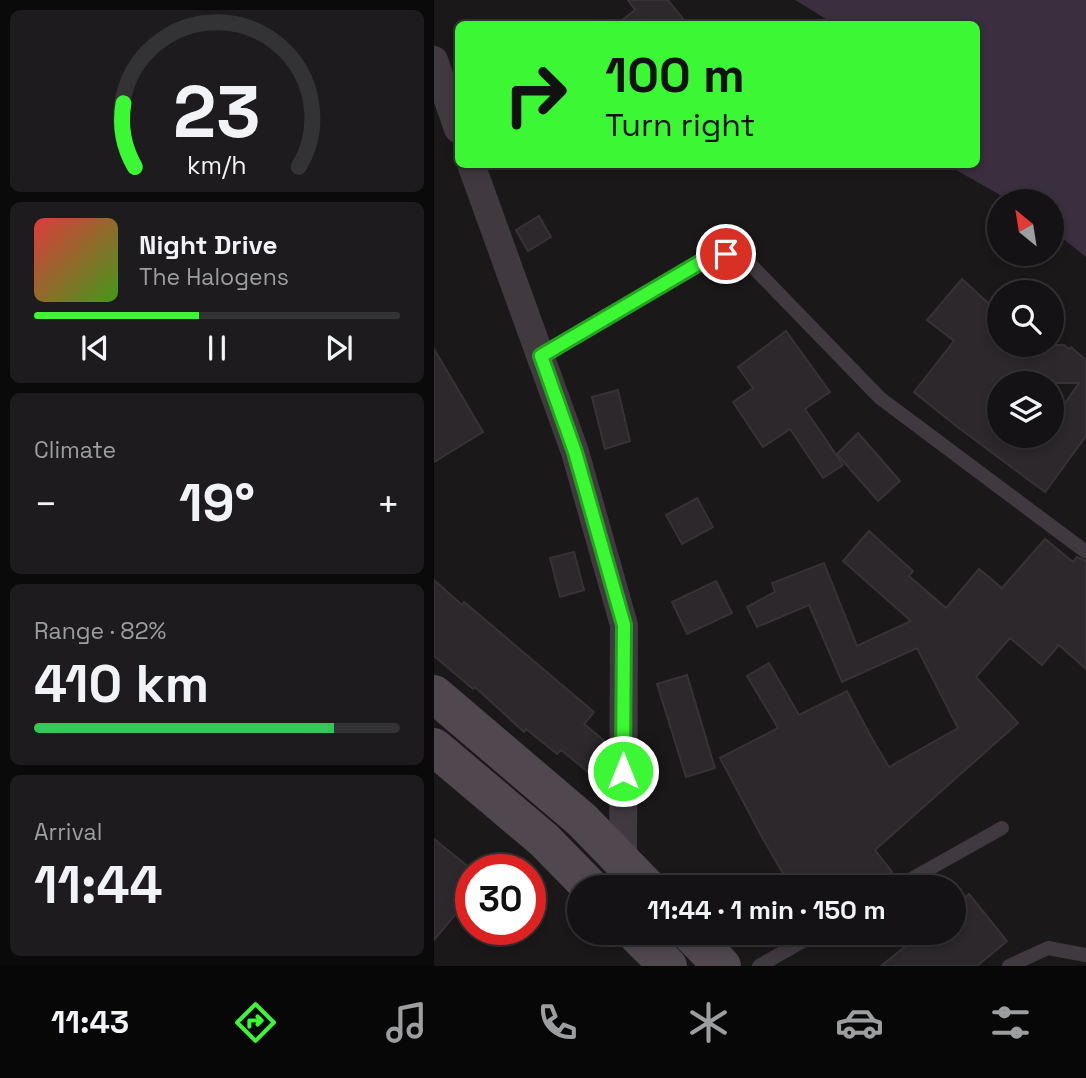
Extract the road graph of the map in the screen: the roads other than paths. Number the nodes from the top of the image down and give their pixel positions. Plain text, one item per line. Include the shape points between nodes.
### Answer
1 (434, 60) edge
2 (455, 120) edge
3 (472, 168) edge
4 (541, 356) junction
5 (1086, 552) edge
6 (434, 694) edge
7 (434, 747) edge
8 (1002, 828) dead end
9 (578, 875) edge
10 (635, 875) edge
11 (918, 875) edge
12 (647, 945) edge
13 (702, 945) edge
14 (796, 945) edge
15 (1086, 955) edge
16 (668, 966) edge
17 (722, 966) edge
18 (759, 966) edge
19 (1009, 966) edge

1 - 2 street
3 - 4 street
4 - 5 lane via 706,259 726,254 753,267 880,398
4 - 10 street via 575,452 624,625
6 - 10 main road via 582,820
7 - 9 main road
8 - 11 lane
12 - 16 main road
13 - 17 main road
14 - 18 lane
15 - 19 lane via 1048,948

